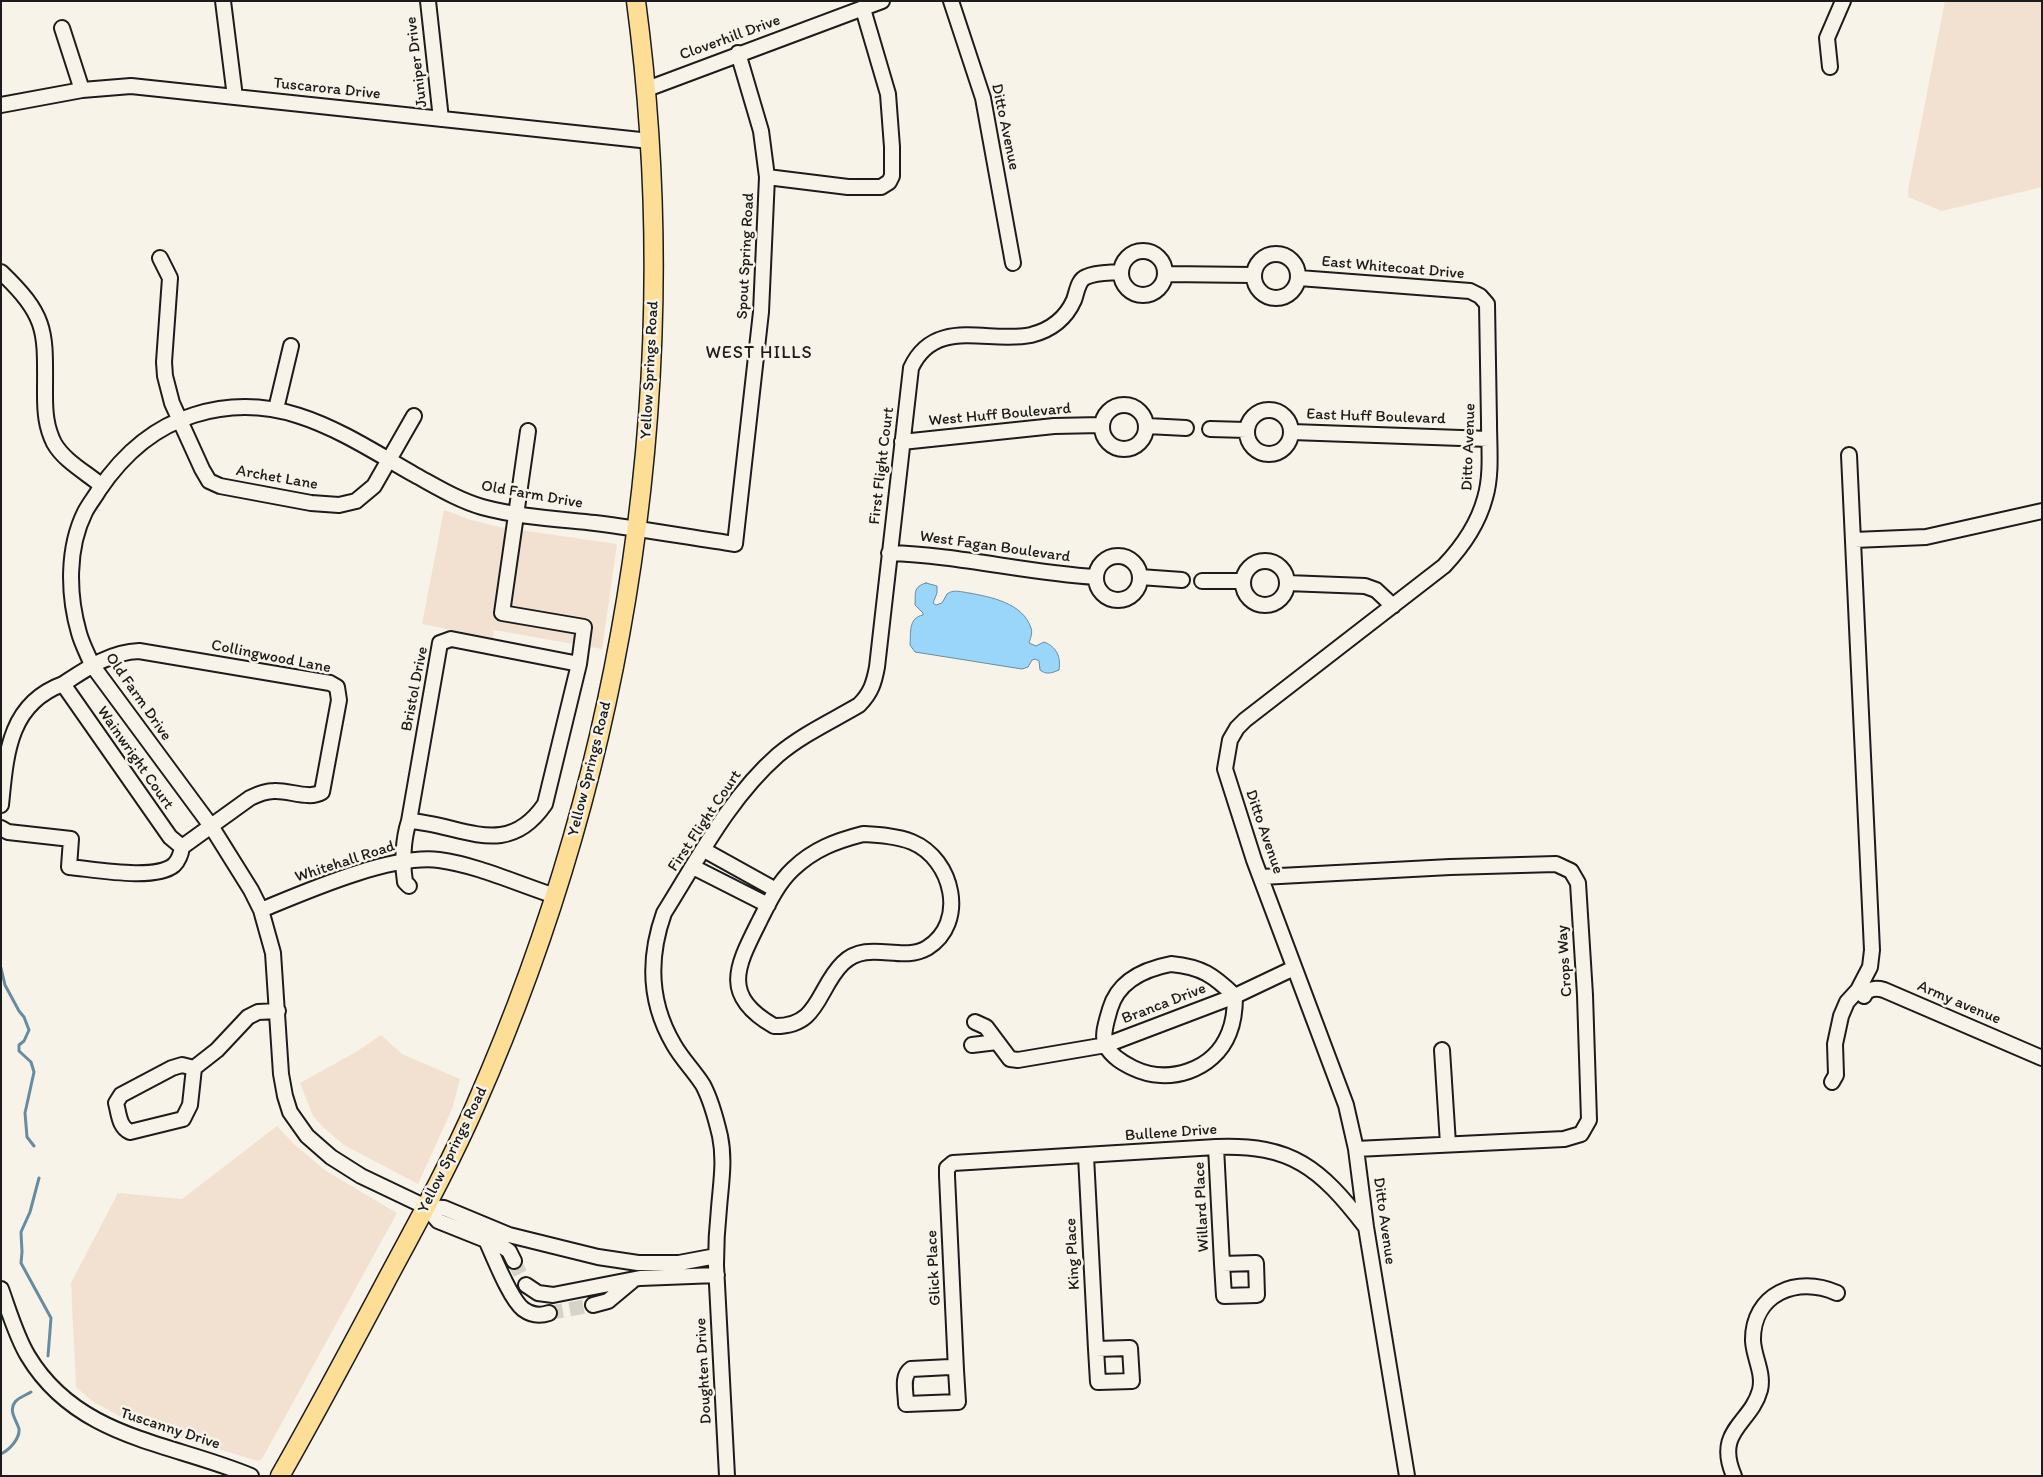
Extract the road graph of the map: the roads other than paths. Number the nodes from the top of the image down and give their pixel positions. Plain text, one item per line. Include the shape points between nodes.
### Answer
1 (223, 1) edge
2 (428, 1) edge
3 (636, 1) edge
4 (882, 1) edge
5 (950, 1) edge
6 (1843, 1) edge
7 (863, 8) junction
8 (62, 28) dead end
9 (738, 53) junction
10 (1830, 66) dead end
11 (647, 88) junction
12 (82, 90) junction
13 (235, 97) junction
14 (1, 105) edge
15 (441, 119) junction
16 (650, 142) junction
17 (768, 177) junction
18 (160, 258) dead end
19 (1013, 263) dead end
20 (1, 272) edge
21 (1120, 272) junction
22 (1166, 274) junction
23 (1253, 275) junction
24 (1299, 278) junction
25 (1484, 298) joint
26 (291, 346) dead end
27 (276, 408) junction
28 (414, 416) dead end
29 (179, 419) junction
30 (1101, 425) junction
31 (1147, 426) junction
32 (1186, 428) dead end
33 (1210, 429) dead end
34 (528, 430) dead end
35 (1247, 430) junction
36 (1292, 432) junction
37 (1489, 439) junction
38 (902, 442) junction
39 (1849, 455) dead end
40 (388, 460) junction
41 (102, 486) junction
42 (2042, 511) edge
43 (516, 514) junction
44 (637, 528) junction
45 (1854, 540) junction
46 (889, 553) junction
47 (1096, 577) junction
48 (1140, 577) junction
49 (1182, 580) dead end
50 (1202, 581) dead end
51 (1242, 581) junction
52 (1288, 583) junction
53 (1393, 606) junction
54 (579, 664) junction
55 (92, 665) junction
56 (63, 684) junction
57 (1, 806) edge
58 (409, 821) junction
59 (211, 826) junction
60 (1, 828) edge
61 (182, 847) junction
62 (704, 850) junction
63 (405, 861) junction
64 (693, 867) junction
65 (1261, 877) junction
66 (410, 889) dead end
67 (776, 890) junction
68 (555, 896) junction
69 (768, 904) junction
70 (261, 910) junction
71 (1294, 968) junction
72 (1235, 996) junction
73 (1864, 996) dead end
74 (278, 1011) junction
75 (975, 1022) dead end
76 (997, 1042) junction
77 (972, 1045) dead end
78 (1106, 1046) junction
79 (1442, 1050) dead end
80 (2042, 1058) edge
81 (194, 1068) junction
82 (1832, 1082) dead end
83 (1448, 1144) junction
84 (1216, 1148) junction
85 (1356, 1149) junction
86 (1086, 1156) junction
87 (949, 1165) joint
88 (1360, 1181) junction
89 (1340, 1193) junction
90 (426, 1207) junction
91 (1366, 1227) junction
92 (486, 1240) junction
93 (514, 1260) tunnel mouth
94 (1222, 1264) dead end
95 (716, 1265) junction
96 (633, 1280) junction
97 (526, 1285) tunnel mouth
98 (1, 1289) edge
99 (1837, 1293) dead end
100 (593, 1304) tunnel mouth
101 (549, 1313) tunnel mouth
102 (1096, 1349) dead end
103 (956, 1370) dead end
104 (251, 1476) edge
105 (280, 1476) edge
106 (727, 1476) edge
107 (1407, 1476) edge
108 (1734, 1476) edge

1 - 13 street
2 - 15 street, Juniper Drive
3 - 11 main road, Yellow Springs Road
4 - 7 street, Cloverhill Drive
5 - 19 street, Ditto Avenue via 983,98
6 - 10 street via 1827,38
7 - 9 street, Cloverhill Drive
7 - 17 street via 888,94 892,147 889,182 881,187 848,187
8 - 12 street
9 - 11 street, Cloverhill Drive
9 - 17 street, Spout Spring Road via 761,131
11 - 16 main road, Yellow Springs Road
12 - 13 street, Tuscarora Drive via 131,86
12 - 14 street, Tuscarora Drive
13 - 15 street, Tuscarora Drive
15 - 16 street, Tuscarora Drive
16 - 44 main road, Yellow Springs Road via 652,336 647,442
17 - 44 street, Spout Spring Road via 761,312 735,544
18 - 29 street, Archet Lane via 170,278 165,376
20 - 41 street via 19,289 41,322 45,350 45,415 55,444
21 - 22 street via 1126,288 1142,295 1158,290
21 - 22 street via 1128,256 1144,250 1160,258
21 - 38 street, First Flight Court via 1087,276 1081,280 1068,310 1050,328 1029,335 953,335 932,342 915,358 911,368
22 - 23 street
23 - 24 street, East Whitecoat Drive via 1261,260 1277,254 1293,261
23 - 24 street, East Whitecoat Drive via 1259,292 1275,299 1291,293
24 - 25 street, East Whitecoat Drive via 1470,291
25 - 37 street, Ditto Avenue via 1487,304
26 - 27 street
27 - 29 street, Old Farm Drive via 225,408
27 - 40 street, Old Farm Drive via 322,424
28 - 40 street, Archet Lane
29 - 40 street, Archet Lane via 209,481 220,486 339,505 356,501 374,486
29 - 41 street, Old Farm Drive via 133,450
30 - 31 street via 1105,414 1114,406 1125,404 1136,407 1144,415
30 - 31 street via 1107,442 1123,449 1140,443
30 - 38 street, West Huff Boulevard via 1054,426
31 - 32 street
33 - 35 street
34 - 43 street
35 - 36 street, East Huff Boulevard via 1255,416 1270,410 1286,417
35 - 36 street, East Huff Boulevard via 1248,438 1257,451 1272,454 1286,447
36 - 37 street, East Huff Boulevard
37 - 53 street, Ditto Avenue via 1488,484 1469,535 1444,566
38 - 46 street, First Flight Court
39 - 45 street
40 - 43 street, Old Farm Drive via 463,500
41 - 55 street, Old Farm Drive via 85,512 77,533 71,569 79,635
42 - 45 street via 1926,537
43 - 44 street, Old Farm Drive
43 - 54 street via 502,613 584,627
44 - 68 main road, Yellow Springs Road via 604,714
45 - 82 street via 1872,950 1870,967 1840,1016 1835,1044 1836,1075
46 - 47 street, West Fagan Boulevard via 925,554 1055,575
46 - 62 street, First Flight Court via 877,668 868,697 778,755 745,788
47 - 48 street via 1099,567 1107,559 1118,556 1133,562
47 - 48 street via 1102,594 1118,600 1134,593
48 - 49 street
50 - 51 street
51 - 52 street via 1246,570 1254,563 1266,560 1284,572
51 - 52 street via 1248,598 1264,606 1276,603 1284,595
52 - 53 street via 1365,586 1376,590
53 - 65 street, Ditto Avenue via 1245,720 1230,740 1224,769
54 - 58 street via 544,804 537,816 520,830 496,837
54 - 58 street, Bristol Drive via 451,639 440,643
55 - 56 street
55 - 59 street, Old Farm Drive
55 - 59 street, Collingwood Lane via 120,653 138,651 330,683 337,688 340,700 322,792 316,796 274,791 262,793
56 - 57 street via 33,703 14,732 6,755
56 - 61 street, Wainwright Court via 170,837
58 - 63 street, Bristol Drive via 404,837
59 - 61 street
59 - 70 street, Old Farm Drive
60 - 61 street via 8,832 71,839 69,866 109,872 162,870 173,866
62 - 64 street, First Flight Court
62 - 67 street
63 - 66 street, Bristol Drive via 404,882
63 - 68 street, Whitehall Road via 438,860 458,864
63 - 70 street, Whitehall Road via 355,875
64 - 69 street
64 - 95 street, First Flight Court via 664,913 658,930 653,950 653,985 663,1023 674,1045 703,1086 720,1136 723,1165
65 - 71 street, Ditto Avenue
65 - 83 street, Crops Way via 1547,864 1564,867 1574,876 1578,884 1585,995 1589,1120 1586,1127 1581,1134 1564,1139
67 - 69 street
67 - 69 street via 798,864 838,840 863,834 885,835 913,842 933,856 946,875 952,908 938,939 926,948 914,952 861,953 834,972 813,1010 804,1018 792,1024 774,1026 750,1010 738,987 738,970 744,952
68 - 90 main road, Yellow Springs Road via 519,1000 484,1086
70 - 74 street, Old Farm Drive via 273,953
71 - 72 street, Branca Drive
71 - 85 street, Ditto Avenue via 1346,1105
72 - 78 street, Branca Drive
72 - 78 street via 1230,1033 1224,1044 1198,1067 1181,1074 1145,1074 1113,1056
72 - 78 street, Branca Drive via 1220,981 1198,968 1171,964 1154,967 1122,988 1112,1004 1104,1034
73 - 80 street, Army avenue via 1868,991 1884,990
74 - 81 street via 258,1012 248,1017 217,1050
74 - 90 street, Old Farm Drive via 285,1096 290,1112 307,1136 331,1157 361,1176
75 - 76 street, Branca Drive via 986,1027
76 - 77 street
76 - 78 street, Branca Drive via 1010,1059 1018,1060
79 - 83 street
81 - 81 street via 190,1105 183,1119 130,1132 125,1130 116,1104 121,1095 172,1068
83 - 85 street, Crops Way
84 - 86 street, Bullene Drive
84 - 89 street, Bullene Drive via 1242,1146 1292,1158 1316,1172
84 - 94 street, Willard Place
85 - 88 street, Ditto Avenue
86 - 87 street, Bullene Drive
86 - 102 street, King Place
87 - 103 street, Glick Place
88 - 89 street
88 - 91 street, Ditto Avenue
89 - 91 street, Bullene Drive
90 - 92 street via 438,1221
90 - 95 street via 444,1208 509,1235 606,1258 638,1263
90 - 105 main road, Yellow Springs Road
91 - 107 street, Ditto Avenue
92 - 93 street via 503,1247
92 - 101 street via 514,1298 523,1309 534,1315
95 - 96 street via 670,1276
95 - 106 street, Doughten Drive
96 - 97 street via 553,1295 538,1294
96 - 100 street via 608,1301
98 - 104 street, Tuscanny Drive via 27,1355 67,1402 94,1420 126,1435
99 - 108 street via 1814,1285 1792,1287 1771,1299 1758,1316 1753,1344 1760,1387 1757,1400 1736,1426 1731,1438 1728,1450

